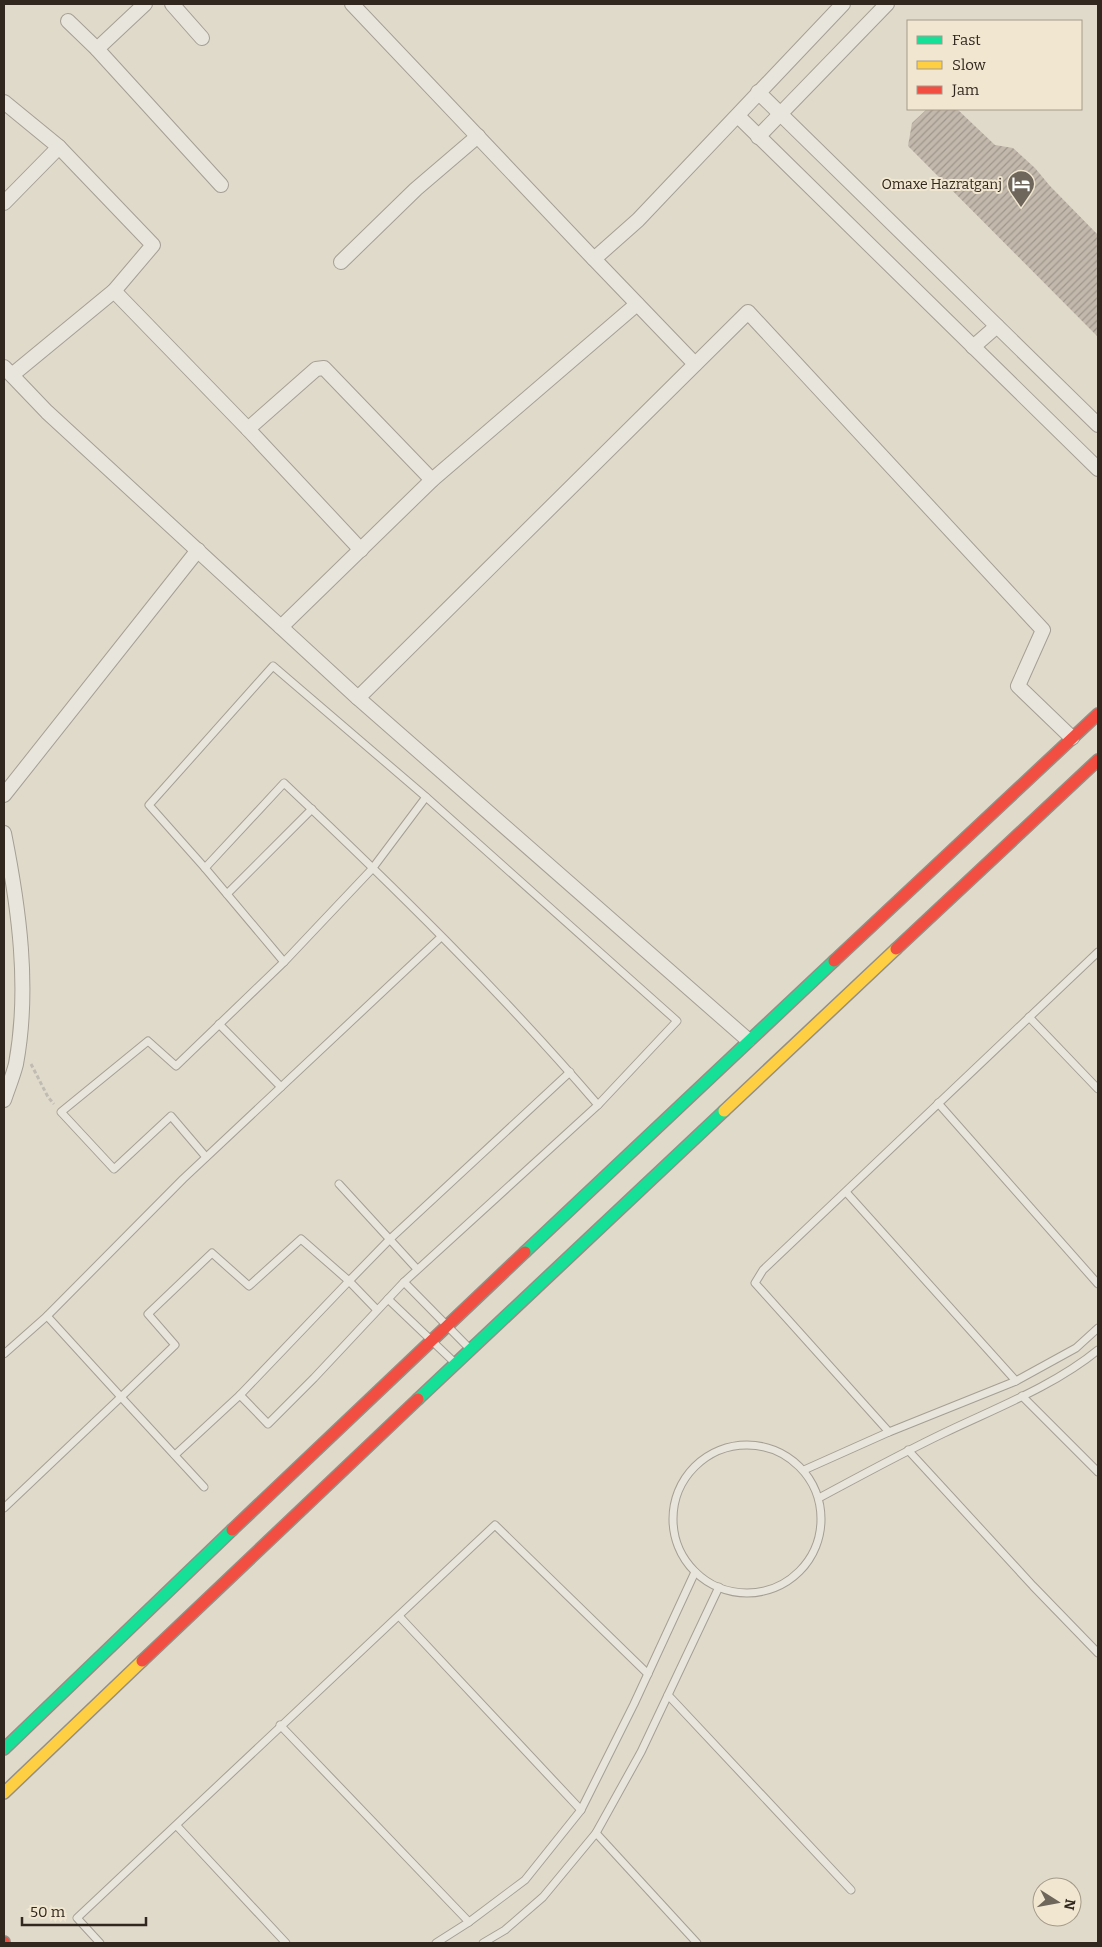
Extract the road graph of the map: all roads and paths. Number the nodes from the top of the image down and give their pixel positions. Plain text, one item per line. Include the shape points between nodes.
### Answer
1 (145, 4) edge
2 (172, 4) edge
3 (352, 4) edge
4 (843, 4) edge
5 (887, 4) edge
6 (68, 21) dead end
7 (202, 38) dead end
8 (97, 49) junction
9 (758, 92) junction
10 (4, 102) edge
11 (779, 114) junction
12 (738, 116) junction
13 (478, 136) junction
14 (758, 137) junction
15 (59, 146) junction
16 (221, 185) dead end
17 (4, 203) edge
18 (594, 259) junction
19 (342, 262) dead end
20 (114, 291) junction
21 (637, 304) junction
22 (997, 326) junction
23 (973, 347) junction
24 (695, 364) junction
25 (8, 371) edge
26 (1098, 425) edge
27 (248, 429) junction
28 (1098, 469) edge
29 (432, 480) junction
30 (198, 550) junction
31 (361, 550) junction
32 (281, 627) junction
33 (358, 698) junction
34 (1098, 714) edge
35 (1072, 738) junction
36 (1098, 760) edge
37 (4, 794) edge
38 (426, 797) junction
39 (312, 809) junction
40 (4, 833) edge
41 (205, 868) junction
42 (372, 869) junction
43 (227, 894) junction
44 (441, 937) junction
45 (1098, 952) edge
46 (284, 962) junction
47 (1030, 1016) junction
48 (219, 1024) junction
49 (748, 1040) junction
50 (18, 1042) junction
51 (570, 1072) junction
52 (281, 1087) junction
53 (1098, 1089) edge
54 (4, 1100) edge
55 (938, 1103) junction
56 (598, 1105) junction
57 (61, 1112) junction
58 (206, 1157) junction
59 (339, 1184) dead end
60 (846, 1192) junction
61 (390, 1239) junction
62 (417, 1269) junction
63 (349, 1281) junction
64 (404, 1282) junction
65 (1098, 1284) edge
66 (388, 1299) junction
67 (377, 1310) junction
68 (47, 1316) junction
69 (447, 1325) junction
70 (1098, 1328) edge
71 (431, 1340) junction
72 (470, 1349) junction
73 (1098, 1350) edge
74 (4, 1354) edge
75 (455, 1363) junction
76 (1016, 1381) junction
77 (240, 1396) junction
78 (1022, 1396) junction
79 (121, 1397) junction
80 (889, 1432) junction
81 (908, 1450) junction
82 (175, 1456) junction
83 (804, 1470) junction
84 (1098, 1472) edge
85 (204, 1487) dead end
86 (819, 1498) junction
87 (4, 1508) edge
88 (695, 1572) junction
89 (718, 1587) junction
90 (399, 1616) junction
91 (1098, 1653) edge
92 (648, 1674) junction
93 (668, 1695) junction
94 (280, 1725) junction
95 (4, 1749) edge
96 (4, 1793) edge
97 (581, 1810) junction
98 (177, 1826) junction
99 (596, 1833) junction
100 (851, 1890) dead end
101 (468, 1922) junction
102 (493, 1937) junction
103 (100, 1943) edge
104 (286, 1943) edge
105 (436, 1943) edge
106 (483, 1943) edge
107 (499, 1943) edge
108 (697, 1943) edge

1 - 8 street
2 - 7 street
3 - 13 street
4 - 9 street
5 - 11 street
6 - 8 street
8 - 16 street
9 - 11 street
9 - 12 street
10 - 15 street
11 - 14 street
11 - 22 street
12 - 14 street
12 - 18 street via 638,220
13 - 18 street
13 - 19 street via 416,189
14 - 23 street
15 - 17 street
15 - 20 street via 153,245
18 - 21 street
20 - 25 street
20 - 27 street
21 - 24 street
21 - 29 street
22 - 23 street
22 - 26 street
23 - 28 street
24 - 33 street
24 - 35 street via 748,312 1044,630 1018,686
25 - 30 street via 47,412
27 - 29 street via 316,369 324,368
27 - 31 street
29 - 31 street
30 - 32 street
30 - 37 street
31 - 32 street
32 - 33 street
33 - 49 street
34 - 35 street
35 - 49 street
36 - 72 street
38 - 41 lane via 273,666 149,805
38 - 42 lane
38 - 56 lane via 677,1021
39 - 41 lane via 284,783
39 - 42 lane
39 - 43 lane
40 - 50 street via 20,940 21,1023
41 - 43 lane
42 - 44 lane
42 - 46 lane
43 - 46 lane
44 - 51 lane
44 - 52 lane
45 - 47 lane
46 - 48 lane
47 - 53 lane
47 - 55 lane
48 - 52 lane
48 - 57 lane via 176,1066 148,1040
49 - 69 street
50 - 54 street via 15,1066
50 - 57 path via 48,1097
51 - 56 lane
51 - 61 lane
52 - 58 lane
55 - 60 lane
55 - 65 lane
56 - 62 lane
57 - 58 lane via 114,1169 171,1116
58 - 68 lane
59 - 61 lane
60 - 76 lane
60 - 80 lane via 763,1270 754,1283
61 - 62 lane
61 - 63 lane
62 - 64 lane
63 - 67 lane
63 - 77 lane
63 - 79 lane via 301,1239 249,1286 212,1253 148,1314 175,1345
64 - 66 lane
64 - 69 lane
66 - 67 lane
66 - 71 lane
67 - 77 lane via 268,1424
68 - 74 lane
68 - 79 lane
69 - 71 street
69 - 72 lane
70 - 76 lane via 1076,1348
71 - 75 lane
71 - 95 street
72 - 75 street
73 - 78 lane via 1085,1361
75 - 96 street
76 - 80 lane
77 - 82 lane
78 - 81 lane
78 - 84 lane
79 - 82 lane
79 - 87 lane
80 - 83 lane
81 - 86 lane
81 - 91 lane
82 - 85 lane
83 - 86 lane
83 - 88 lane via 788,1456 770,1447 749,1444 728,1446 708,1455 692,1468 680,1486 673,1528 679,1548
86 - 89 lane via 822,1521 818,1544 807,1564 790,1580 770,1590 747,1594
88 - 89 lane
88 - 92 lane
89 - 93 lane
90 - 92 lane via 495,1525
90 - 94 lane
90 - 97 lane
92 - 97 lane
93 - 99 lane
93 - 100 lane
94 - 98 lane
94 - 101 lane
97 - 101 lane via 525,1880
98 - 103 lane via 77,1918
98 - 104 lane
99 - 102 lane via 543,1897
99 - 108 lane
101 - 105 lane
102 - 106 lane
102 - 107 lane

